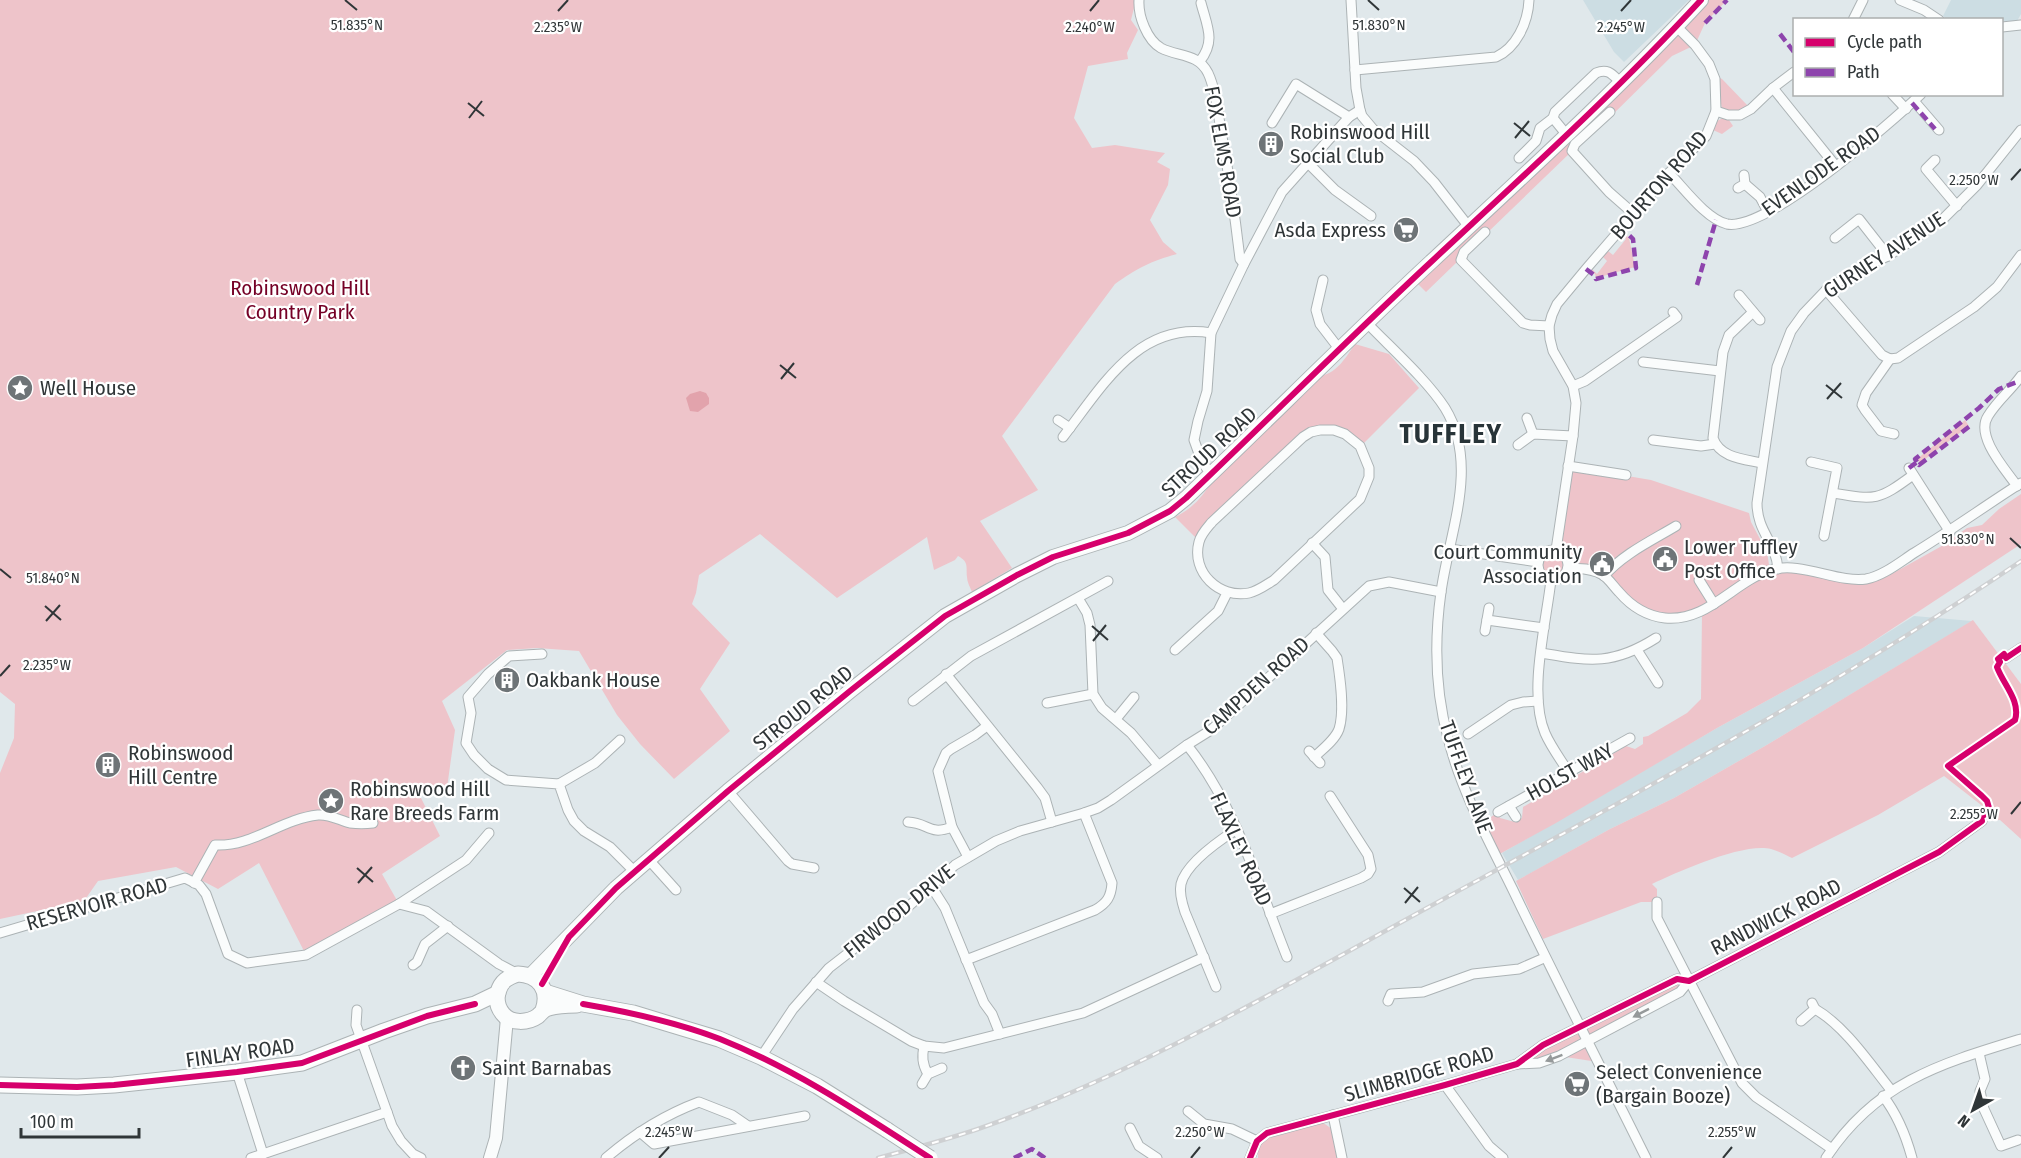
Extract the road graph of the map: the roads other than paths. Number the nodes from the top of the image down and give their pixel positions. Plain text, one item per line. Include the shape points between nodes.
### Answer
1 (1350, 0) edge
2 (1529, 0) edge
3 (1701, 0) edge
4 (1863, 0) edge
5 (1900, 0) edge
6 (1139, 2) edge
7 (1201, 3) dead end
8 (1855, 18) edge
9 (1936, 18) edge
10 (2021, 25) edge
11 (1677, 27) junction
12 (2003, 27) edge
13 (1200, 61) junction
14 (1354, 70) junction
15 (1793, 73) edge
16 (1620, 82) junction
17 (1773, 88) junction
18 (1894, 96) edge
19 (1917, 98) edge
20 (1906, 109) junction
21 (1360, 110) junction
22 (1716, 111) junction
23 (1610, 112) dead end
24 (1349, 117) junction
25 (1553, 118) junction
26 (1272, 123) dead end
27 (1939, 130) dead end
28 (2021, 130) edge
29 (1566, 134) junction
30 (2012, 142) junction
31 (2021, 149) edge
32 (1519, 158) dead end
33 (1935, 160) dead end
34 (1308, 163) junction
35 (1835, 165) junction
36 (1669, 173) junction
37 (1743, 183) dead end
38 (1957, 206) junction
39 (1768, 212) junction
40 (1634, 214) junction
41 (1371, 216) dead end
42 (1469, 227) junction
43 (1485, 232) dead end
44 (1835, 238) dead end
45 (2021, 255) edge
46 (1888, 256) junction
47 (1244, 264) junction
48 (1320, 283) dead end
49 (1826, 290) junction
50 (1739, 295) dead end
51 (1673, 312) dead end
52 (1753, 312) junction
53 (1760, 320) dead end
54 (1367, 323) junction
55 (1549, 326) junction
56 (1211, 333) junction
57 (1340, 350) junction
58 (1890, 359) junction
59 (1643, 362) dead end
60 (1720, 371) junction
61 (2021, 376) edge
62 (1573, 386) junction
63 (1527, 418) dead end
64 (1058, 420) dead end
65 (1070, 428) junction
66 (1533, 434) junction
67 (1894, 434) dead end
68 (1574, 436) junction
69 (1063, 437) dead end
70 (1653, 440) dead end
71 (1664, 442) junction
72 (1715, 444) junction
73 (1518, 445) dead end
74 (1662, 452) dead end
75 (1811, 462) dead end
76 (1762, 463) junction
77 (1568, 466) junction
78 (1211, 474) junction
79 (1626, 475) dead end
80 (2019, 485) edge
81 (1833, 493) junction
82 (1676, 526) dead end
83 (1950, 532) junction
84 (1824, 536) dead end
85 (1312, 543) junction
86 (1450, 549) junction
87 (1556, 550) junction
88 (1538, 562) junction
89 (1568, 569) junction
90 (1778, 569) junction
91 (1604, 576) junction
92 (1551, 580) junction
93 (1699, 580) dead end
94 (1108, 581) dead end
95 (1441, 592) junction
96 (1227, 593) junction
97 (1078, 598) junction
98 (1714, 604) junction
99 (1489, 608) dead end
100 (1343, 609) junction
101 (1487, 620) junction
102 (1544, 628) junction
103 (1485, 631) dead end
104 (1316, 633) junction
105 (1656, 639) dead end
106 (2021, 648) edge
107 (1175, 650) dead end
108 (1637, 650) junction
109 (1541, 653) junction
110 (542, 654) dead end
111 (2010, 656) dead end
112 (946, 674) junction
113 (1658, 683) dead end
114 (923, 693) junction
115 (1093, 694) junction
116 (1134, 697) dead end
117 (913, 701) dead end
118 (1538, 701) junction
119 (930, 702) dead end
120 (1047, 703) dead end
121 (1116, 719) junction
122 (987, 726) junction
123 (1468, 734) dead end
124 (1630, 738) dead end
125 (621, 739) dead end
126 (1187, 745) junction
127 (1314, 757) dead end
128 (1158, 765) junction
129 (1569, 773) junction
130 (559, 784) junction
131 (728, 791) junction
132 (1330, 796) dead end
133 (1509, 806) junction
134 (1498, 812) dead end
135 (1079, 814) junction
136 (1516, 817) dead end
137 (911, 822) dead end
138 (1052, 822) junction
139 (1982, 822) dead end
140 (367, 827) dead end
141 (952, 827) junction
142 (1237, 829) junction
143 (489, 833) dead end
144 (968, 857) junction
145 (649, 860) junction
146 (809, 864) dead end
147 (635, 872) junction
148 (194, 883) junction
149 (931, 886) junction
150 (676, 890) dead end
151 (1657, 902) dead end
152 (399, 904) junction
153 (1270, 914) junction
154 (448, 926) junction
155 (0, 933) edge
156 (1204, 957) junction
157 (1287, 957) dead end
158 (1544, 958) junction
159 (966, 960) junction
160 (499, 964) junction
161 (413, 965) dead end
162 (1689, 981) junction
163 (816, 982) junction
164 (1216, 987) dead end
165 (518, 991) junction
166 (1388, 994) dead end
167 (583, 1004) junction
168 (357, 1010) dead end
169 (543, 1010) junction
170 (528, 1020) junction
171 (1801, 1021) dead end
172 (1580, 1028) junction
173 (1000, 1034) junction
174 (2021, 1039) edge
175 (361, 1041) junction
176 (1587, 1041) junction
177 (924, 1046) junction
178 (505, 1053) junction
179 (1978, 1053) junction
180 (761, 1057) junction
181 (1517, 1064) junction
182 (942, 1068) dead end
183 (237, 1072) junction
184 (928, 1074) junction
185 (922, 1084) dead end
186 (0, 1085) edge
187 (1445, 1085) junction
188 (1887, 1093) junction
189 (1188, 1111) dead end
190 (387, 1112) junction
191 (1333, 1115) junction
192 (805, 1116) dead end
193 (748, 1126) junction
194 (1130, 1128) dead end
195 (640, 1132) junction
196 (1259, 1139) junction
197 (2018, 1140) dead end
198 (1832, 1149) junction
199 (263, 1154) junction
200 (924, 1154) edge
201 (251, 1158) edge
202 (420, 1158) edge
203 (490, 1158) edge
204 (606, 1158) edge
205 (1157, 1158) edge
206 (1250, 1158) edge
207 (1342, 1158) edge
208 (1503, 1158) edge
209 (1647, 1158) edge
210 (1826, 1158) edge
211 (1912, 1158) edge

1 - 14 street
2 - 14 street via 1528,13 1511,48 1496,57
3 - 11 main road, STROUD ROAD
4 - 8 street
5 - 9 street
6 - 13 street, FOX ELMS ROAD via 1143,27 1160,47
7 - 13 street via 1210,39
10 - 12 street
11 - 16 main road, STROUD ROAD
11 - 22 street, BOURTON ROAD via 1709,64 1715,79
13 - 47 street, FOX ELMS ROAD via 1208,73 1216,104 1234,200 1240,259
14 - 21 street
15 - 17 street
16 - 25 street via 1603,70
16 - 29 main road, STROUD ROAD
17 - 22 street via 1740,114
17 - 35 street
18 - 20 street
19 - 20 street, EVENLODE ROAD
19 - 27 street, EVENLODE ROAD
20 - 35 street, EVENLODE ROAD
21 - 24 street, FOX ELMS ROAD
21 - 42 street via 1373,129 1434,182
22 - 36 street, BOURTON ROAD via 1706,136
23 - 40 street via 1572,151
24 - 26 street via 1296,84
24 - 34 street, FOX ELMS ROAD
25 - 29 street
25 - 32 street via 1540,128 1536,141
28 - 30 street, GURNEY AVENUE
29 - 42 main road, STROUD ROAD
30 - 31 street
30 - 38 street, GURNEY AVENUE
33 - 38 street via 1926,169
34 - 41 street via 1335,190
34 - 47 street, FOX ELMS ROAD via 1282,192
35 - 39 street, EVENLODE ROAD
36 - 39 street, EVENLODE ROAD via 1716,220 1741,223
36 - 40 street, BOURTON ROAD
37 - 39 street via 1760,197
38 - 46 street, GURNEY AVENUE
40 - 55 street, BOURTON ROAD via 1557,304
42 - 54 main road, STROUD ROAD
43 - 55 street via 1461,260 1523,323
44 - 46 street via 1859,219
45 - 58 street via 1974,307 1898,358
46 - 49 street, GURNEY AVENUE
47 - 56 street, FOX ELMS ROAD
48 - 57 street via 1316,310 1320,324
49 - 58 street via 1882,355
49 - 76 street, GURNEY AVENUE via 1804,313 1785,345 1777,368
50 - 52 street
51 - 62 street via 1677,317
52 - 53 street
52 - 60 street via 1729,335
54 - 57 main road, STROUD ROAD
54 - 86 street, TUFFLEY LANE via 1445,408 1456,432 1461,484
55 - 62 street via 1553,351
56 - 65 street via 1186,332 1164,337 1129,356
56 - 78 street, FOX ELMS ROAD via 1207,391 1194,440
57 - 78 main road, STROUD ROAD
58 - 67 street via 1866,393 1863,405 1881,430
59 - 60 street
60 - 72 street
61 - 80 street via 1984,426 1989,445
62 - 68 street
63 - 66 street
64 - 65 street
65 - 69 street
66 - 68 street
66 - 73 street
68 - 77 street
70 - 71 street
71 - 72 street
71 - 74 street
72 - 76 street via 1728,454
75 - 81 street via 1837,468
76 - 90 street, GURNEY AVENUE via 1757,515 1777,557
77 - 79 street
77 - 87 street
78 - 131 main road, STROUD ROAD via 1186,498 1155,519 1128,533 1053,557 945,616
80 - 83 street
81 - 83 street via 1877,497 1911,472
81 - 84 street
82 - 91 street via 1627,555
83 - 90 street via 1866,579
85 - 96 street via 1261,589
85 - 96 street via 1360,499 1369,477 1360,446 1334,430 1311,432 1303,437 1204,532 1199,541 1199,563 1210,582
85 - 100 street via 1325,557 1329,593
86 - 88 street
86 - 95 street, TUFFLEY LANE
87 - 88 street via 1543,554
87 - 89 street via 1565,556
88 - 92 street via 1541,574
89 - 91 street via 1582,568
89 - 92 street via 1561,578
90 - 98 street via 1752,579
91 - 98 street via 1632,604 1654,616 1683,618
92 - 102 street
93 - 98 street
94 - 97 street
95 - 100 street, CAMPDEN ROAD via 1382,583 1369,586
95 - 158 street, TUFFLEY LANE via 1436,663 1448,740 1479,822
96 - 107 street via 1218,611
97 - 112 street via 971,656
97 - 115 street via 1090,625
99 - 101 street
100 - 104 street, CAMPDEN ROAD
101 - 102 street
101 - 103 street
102 - 109 street
104 - 126 street, CAMPDEN ROAD via 1211,730
104 - 127 street via 1337,658 1341,714 1333,740
105 - 108 street
106 - 111 street
108 - 109 street via 1613,659 1593,660
108 - 113 street
109 - 118 street
110 - 130 street via 509,656 468,697 471,713 466,743 488,769 506,780
112 - 114 street
112 - 122 street
114 - 117 street
114 - 119 street
115 - 120 street
115 - 121 street
116 - 121 street
118 - 123 street via 1511,705
118 - 129 street via 1545,734
121 - 128 street
122 - 138 street via 1037,787
122 - 141 street via 946,753 938,770
124 - 129 street, HOLST WAY
125 - 130 street via 595,763
126 - 128 street, CAMPDEN ROAD
126 - 142 street, FLAXLEY ROAD
128 - 135 street, CAMPDEN ROAD via 1111,800
129 - 133 street, HOLST WAY
130 - 147 street via 574,820
131 - 145 main road, STROUD ROAD
131 - 146 street via 788,861
132 - 153 street via 1368,855 1371,869 1361,878
133 - 134 street, HOLST WAY
133 - 136 street, HOLST WAY
135 - 138 street, FIRWOOD DRIVE
135 - 159 street via 1112,883 1106,904
137 - 141 street via 941,832
138 - 144 street, FIRWOOD DRIVE via 1012,835
139 - 162 street, RANDWICK ROAD via 1939,852
140 - 148 street, RESERVOIR ROAD via 316,815 237,844 214,845
141 - 144 street
142 - 153 street, FLAXLEY ROAD
142 - 156 street via 1195,863 1181,885 1185,912
143 - 152 street, RESERVOIR ROAD via 466,860
144 - 149 street, FIRWOOD DRIVE
145 - 147 main road, STROUD ROAD
145 - 150 street
147 - 165 main road, STROUD ROAD
148 - 152 street, RESERVOIR ROAD via 206,894 228,954 247,963 306,955
148 - 155 street, RESERVOIR ROAD via 184,878
149 - 159 street via 945,908
149 - 163 street, FIRWOOD DRIVE
151 - 162 street via 1657,918
152 - 154 street via 426,910
153 - 157 street, FLAXLEY ROAD
154 - 160 street
154 - 161 street via 425,944
156 - 164 street
156 - 173 street via 1083,1013
158 - 166 street via 1520,969 1473,974 1423,992
158 - 172 street, TUFFLEY LANE
159 - 173 street
160 - 165 street
160 - 165 street
162 - 172 street, RANDWICK ROAD via 1677,979
162 -> 176 street, RANDWICK ROAD via 1680,992
162 - 198 street via 1742,1083 1756,1097
163 - 177 street
163 - 180 street, FIRWOOD DRIVE
165 - 167 highway
165 - 169 highway via 546,998
165 - 170 highway via 515,1022
165 - 175 highway, FINLAY ROAD via 427,1016
165 - 178 main road
167 - 169 highway
167 - 180 highway via 678,1026
168 - 175 street
169 - 170 highway
170 - 178 main road
171 - 188 street via 1814,1006 1825,1015 1842,1030
172 - 176 street, TUFFLEY LANE
172 - 181 street, SLIMBRIDGE ROAD via 1543,1045
173 - 177 street via 944,1048
174 - 179 street
175 - 183 highway, FINLAY ROAD via 302,1063
175 - 190 street
176 -> 181 street, SLIMBRIDGE ROAD via 1539,1063
176 - 209 street, TUFFLEY LANE
177 - 184 street via 922,1056
178 - 203 main road via 496,1138
179 - 188 street
179 - 197 street via 1985,1079 1980,1090 1984,1109 2001,1146
180 - 200 highway, bridge via 832,1095
181 - 187 street, SLIMBRIDGE ROAD
182 - 184 street
183 - 186 highway, FINLAY ROAD via 96,1086
183 - 199 street
184 - 185 street
187 - 191 street, SLIMBRIDGE ROAD
187 - 208 street via 1489,1146
188 - 198 street via 1860,1114
188 - 211 street
189 - 196 street via 1204,1125 1232,1129
190 - 199 street
190 - 202 street via 401,1141
191 - 196 street, SLIMBRIDGE ROAD via 1267,1133
191 - 207 street
192 - 193 street
193 - 195 street via 654,1144
193 - 195 street via 699,1102
194 - 205 street via 1139,1146
195 - 204 street
196 - 206 street
198 - 210 street
199 - 201 street

